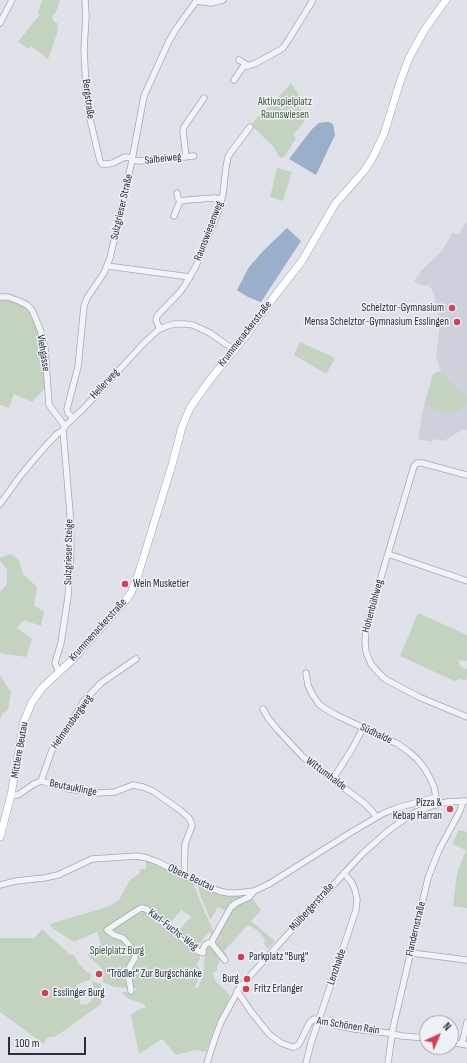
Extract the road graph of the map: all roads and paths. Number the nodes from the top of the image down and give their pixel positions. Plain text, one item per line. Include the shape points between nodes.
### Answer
1 (85, 0) edge
2 (197, 0) edge
3 (223, 0) edge
4 (313, 0) edge
5 (446, 0) edge
6 (9, 1) edge
7 (0, 23) edge
8 (239, 60) dead end
9 (247, 66) junction
10 (234, 80) dead end
11 (204, 98) dead end
12 (250, 127) dead end
13 (186, 156) junction
14 (194, 156) dead end
15 (132, 159) junction
16 (177, 193) dead end
17 (222, 199) junction
18 (180, 201) junction
19 (174, 216) dead end
20 (107, 266) junction
21 (190, 277) junction
22 (0, 297) edge
23 (160, 329) junction
24 (234, 350) junction
25 (73, 418) junction
26 (64, 428) junction
27 (467, 475) edge
28 (0, 504) edge
29 (388, 554) junction
30 (467, 581) edge
31 (136, 659) dead end
32 (59, 672) junction
33 (306, 673) dead end
34 (263, 709) dead end
35 (467, 717) edge
36 (363, 728) junction
37 (333, 780) junction
38 (41, 781) junction
39 (11, 795) junction
40 (437, 801) junction
41 (465, 801) edge
42 (376, 817) junction
43 (1, 832) edge
44 (344, 873) junction
45 (184, 875) junction
46 (0, 885) edge
47 (254, 891) junction
48 (212, 943) junction
49 (411, 954) junction
50 (225, 960) dead end
51 (467, 960) edge
52 (130, 991) dead end
53 (237, 992) junction
54 (319, 1020) junction
55 (467, 1022) edge
56 (392, 1034) junction
57 (419, 1037) edge
58 (465, 1045) edge
59 (209, 1062) edge
60 (306, 1063) edge
61 (388, 1063) edge

1 - 15 street, Bergstraße via 86,90 100,161 103,164 110,164 125,157
2 - 3 street via 211,3
2 - 15 street, Sulzgrieser Straße via 172,36 147,88
4 - 9 street via 283,48
5 - 24 main road, Krummenackerstraße via 425,29 410,58 384,134 372,159 336,204 302,261
6 - 7 street
8 - 9 street
9 - 10 street via 241,69
11 - 13 street via 184,127
12 - 17 street, Raunswiesenweg via 228,157
13 - 14 street, Salbeiweg
13 - 15 street, Salbeiweg via 140,162
15 - 20 street, Sulzgrieser Straße
16 - 18 street
17 - 18 street
17 - 21 street, Raunswiesenweg
18 - 19 street
20 - 21 street
20 - 25 street, Sulzgrieser Straße via 84,306 78,367 67,409
21 - 23 street, Raunswiesenweg via 180,292 156,316
22 - 26 street, Viehgasse via 8,297 32,310 45,348 49,405
23 - 24 street, Hellerweg via 176,324 193,325
23 - 25 street, Hellerweg
24 - 32 main road, Krummenackerstraße via 199,394 185,418 131,593
25 - 26 street, Hellerweg
26 - 28 street, Hellerweg via 27,467
26 - 32 street, Sulzgrieser Steige via 71,548 68,597 61,643 55,663
27 - 29 street, Hohenbühlweg via 422,463 415,465
29 - 30 street
29 - 35 street, Hohenbühlweg via 365,634 369,660 388,681
31 - 38 street, Helmensbergweg via 101,683 81,705 52,750
32 - 39 main road, Mittlere Beutau via 38,692 25,718
33 - 36 street, Südhalde via 309,688 319,704
34 - 37 street, Wittumhalde via 303,757
36 - 37 street
36 - 40 street, Südhalde via 398,744 409,752 429,776
37 - 42 street, Wittumhalde via 364,803
38 - 39 street, Beutauklinge via 18,795
38 - 45 street, Beutauklinge via 69,789 99,793 115,792 133,785 157,793 191,822 192,826 185,844
39 - 43 main road, Mittlere Beutau
40 - 41 street, Mülbergerstraße
40 - 42 street, Obere Beutau via 432,798
40 - 44 street, Mülbergerstraße via 401,821 372,844
41 - 49 street, Flandernstraße via 439,850 428,878
42 - 47 street, Obere Beutau
44 - 53 street, Mülbergerstraße
44 - 54 street, Lenzhalde via 354,886 357,906
45 - 46 street, Obere Beutau via 158,862 138,856 92,859 58,875
45 - 47 street, Obere Beutau via 210,888 225,892
47 - 48 street via 250,897 236,902 231,907
48 - 50 street
48 - 52 street, Karl-Fuchs-Weg via 205,946 203,953 196,950 146,909 139,909 107,930 122,938 135,952 128,973
49 - 51 street
49 - 56 street, Flandernstraße
53 - 54 street, Am Schönen Rain via 267,1032 290,1047 297,1046 314,1019
53 - 59 street, Mülbergerstraße via 221,1022
54 - 56 street, Am Schönen Rain via 344,1027
54 - 60 street, Lenzhalde
55 - 58 street
56 - 57 street, Am Schönen Rain
56 - 61 street, Flandernstraße

